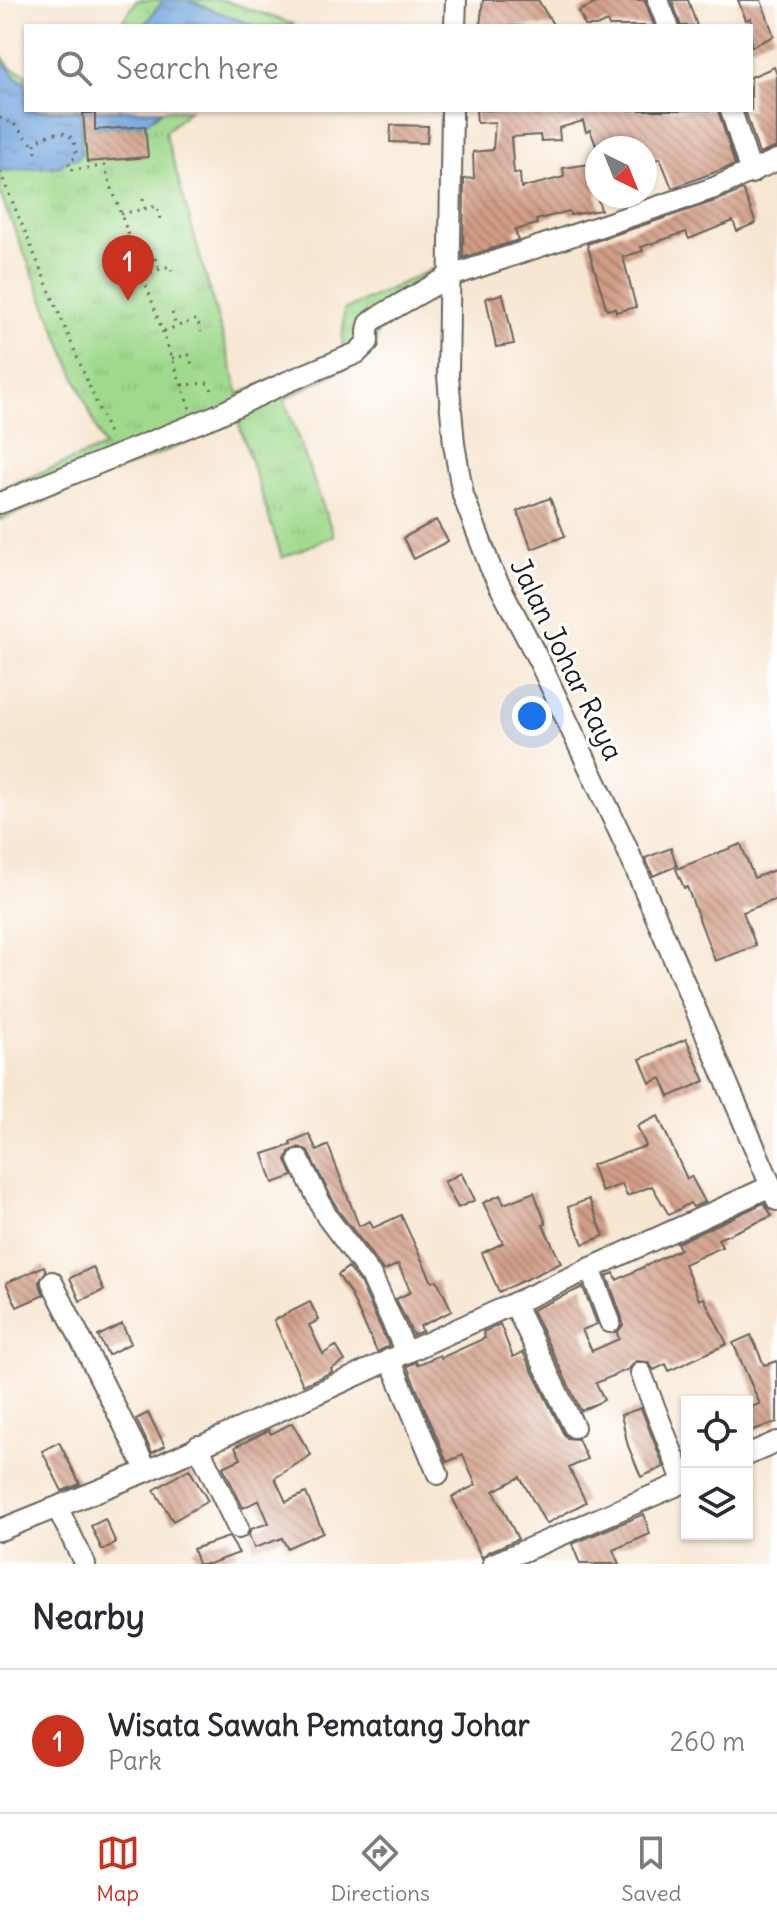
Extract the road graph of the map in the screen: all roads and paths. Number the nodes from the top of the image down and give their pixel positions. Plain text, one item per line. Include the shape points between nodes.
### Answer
1 (456, 0) edge
2 (658, 0) edge
3 (455, 24) edge
4 (667, 24) edge
5 (452, 112) edge
6 (732, 112) edge
7 (0, 118) edge
8 (34, 146) junction
9 (36, 153) dead end
10 (777, 160) edge
11 (0, 172) edge
12 (751, 173) junction
13 (143, 199) dead end
14 (145, 208) junction
15 (121, 214) junction
16 (160, 219) dead end
17 (155, 258) dead end
18 (160, 270) junction
19 (172, 272) dead end
20 (143, 275) junction
21 (448, 277) junction
22 (172, 313) dead end
23 (176, 326) junction
24 (163, 331) junction
25 (201, 332) dead end
26 (172, 358) junction
27 (192, 365) dead end
28 (182, 385) junction
29 (212, 390) dead end
30 (196, 424) junction
31 (118, 455) junction
32 (0, 503) edge
33 (299, 1160) dead end
34 (774, 1193) edge
35 (590, 1268) junction
36 (52, 1282) dead end
37 (514, 1303) junction
38 (610, 1322) dead end
39 (398, 1355) junction
40 (641, 1373) dead end
41 (574, 1427) dead end
42 (777, 1442) edge
43 (198, 1446) junction
44 (753, 1452) edge
45 (681, 1470) edge
46 (147, 1471) junction
47 (438, 1474) dead end
48 (681, 1484) edge
49 (57, 1507) junction
50 (238, 1528) dead end
51 (0, 1530) edge
52 (85, 1564) edge
53 (493, 1564) edge

1 - 3 street
2 - 4 street
5 - 21 street, Jalan Johar Raya
6 - 12 street
7 - 8 path via 13,123
8 - 9 path
8 - 15 path via 49,133 68,135 77,151 70,170 103,163
10 - 12 street
11 - 31 path
12 - 21 street
13 - 14 path
14 - 15 path
14 - 16 path via 157,206
15 - 20 path
17 - 18 path
18 - 19 path via 170,266
18 - 20 path
20 - 24 path
21 - 30 street via 371,320 368,342 357,353
21 - 34 street, Jalan Johar Raya via 454,444 475,530 625,844
22 - 23 path
23 - 24 path
23 - 25 path via 197,319
24 - 26 path
26 - 27 path via 189,355
26 - 28 path
28 - 29 path via 208,383
28 - 30 path
30 - 31 street
31 - 32 street
33 - 39 street via 327,1217 372,1277
34 - 35 street
35 - 37 street
35 - 38 street
36 - 46 street
37 - 39 street
37 - 41 street
39 - 43 street
39 - 47 street
40 - 45 street
42 - 44 street
43 - 46 street
43 - 50 street
46 - 49 street
48 - 53 street
49 - 51 street
49 - 52 street

